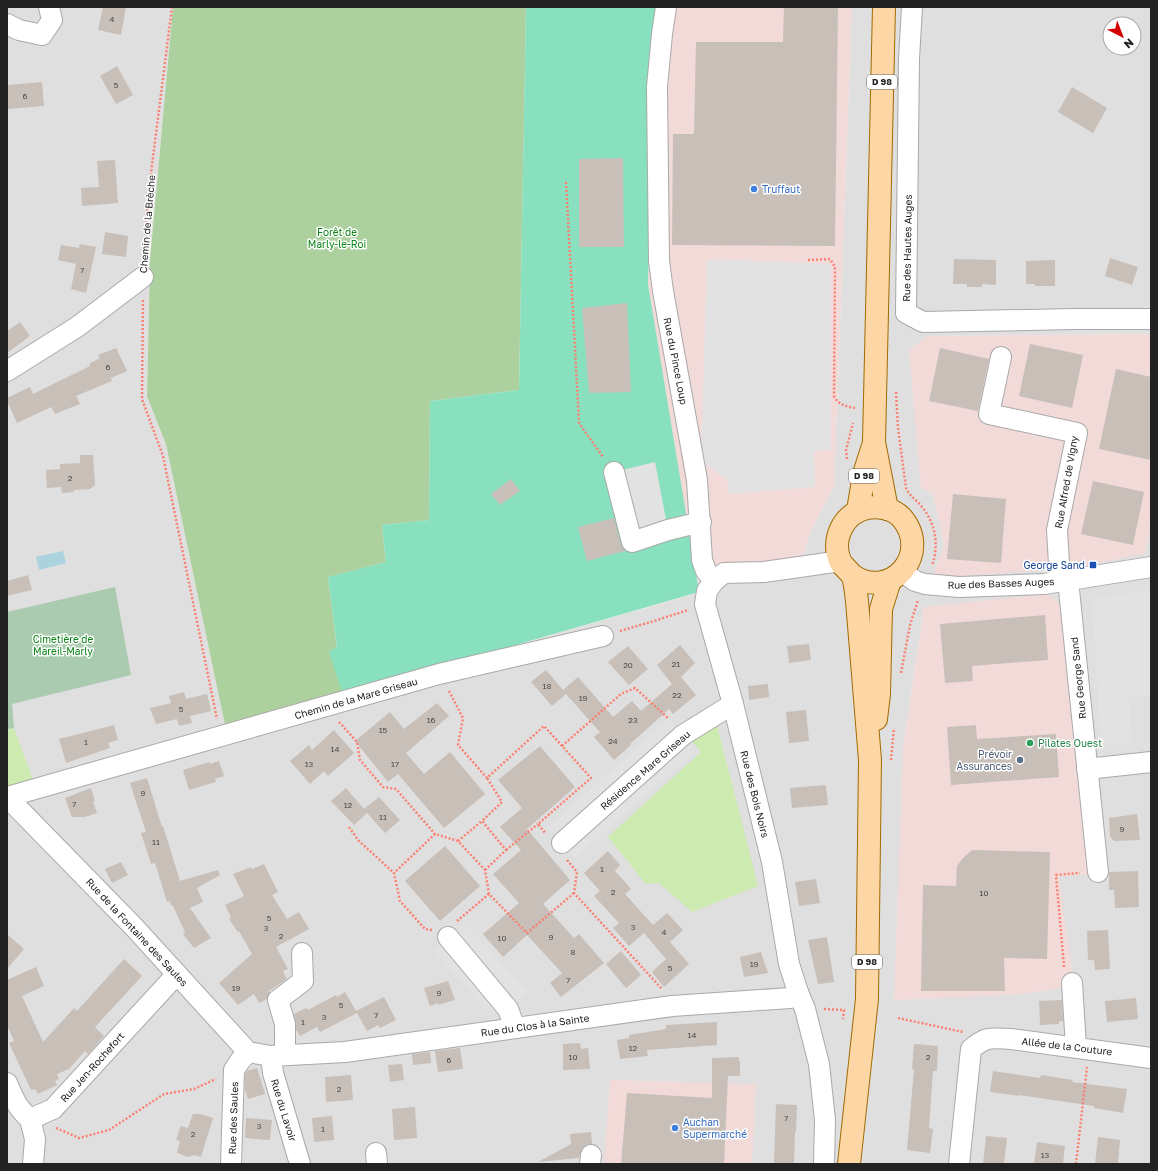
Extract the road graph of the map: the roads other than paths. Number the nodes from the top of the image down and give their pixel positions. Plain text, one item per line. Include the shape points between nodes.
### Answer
1 (49, 7) edge
2 (666, 7) edge
3 (884, 7) edge
4 (912, 7) edge
5 (7, 24) edge
6 (143, 277) road end
7 (1151, 319) edge
8 (1001, 357) dead end
9 (7, 371) edge
10 (874, 442) junction
11 (614, 472) road end
12 (887, 509) junction
13 (858, 510) junction
14 (701, 522) junction
15 (1151, 567) edge
16 (846, 568) junction
17 (896, 576) junction
18 (714, 581) junction
19 (1064, 581) junction
20 (603, 636) road end
21 (733, 704) junction
22 (881, 760) junction
23 (1151, 762) edge
24 (1087, 769) junction
25 (7, 797) edge
26 (558, 845) road end
27 (1098, 872) road end
28 (447, 930) road end
29 (302, 953) dead end
30 (176, 974) junction
31 (1072, 983) road end
32 (808, 1003) junction
33 (515, 1028) junction
34 (1083, 1048) junction
35 (248, 1052) junction
36 (278, 1055) junction
37 (1151, 1058) edge
38 (7, 1083) edge
39 (30, 1119) junction
40 (33, 1164) edge
41 (231, 1164) edge
42 (300, 1164) edge
43 (824, 1164) edge
44 (849, 1164) edge
45 (959, 1164) edge

1 - 5 street via 52,20 42,35 19,30
2 - 14 street, Rue du Pince Loup via 657,87 659,261 662,291 697,480
3 - 10 main road, D 98
4 - 7 street, Rue des Hautes Auges via 908,59 906,312 923,322
6 - 9 street, Chemin de la Brèche via 77,327
8 - 19 street, Rue Alfred de Vigny via 989,414 1077,433 1057,530
10 - 12 main road, D 98
10 - 13 main road, D 98 via 864,474
11 - 14 street via 632,542
12 - 13 main road via 875,507
12 - 17 main road via 899,515 907,524 912,536 913,549 909,561
13 - 16 main road via 849,516 838,537 837,549
14 - 18 street, Rue du Pince Loup via 702,560
15 - 19 street, Rue des Basses Auges
16 - 17 main road via 865,582 876,583
16 - 18 street via 724,573
16 - 22 main road, D 98 via 857,601
17 - 19 street, Rue des Basses Auges via 925,584 959,587
17 - 22 main road, D 98 via 881,609
18 - 21 street, Rue des Bois Noirs via 707,591 705,604
19 - 24 street, Rue George Sand
20 - 25 street, Chemin de la Mare Griseau via 439,674
21 - 26 street, Résidence Mare Griseau via 683,735
21 - 32 street, Rue des Bois Noirs via 772,862 789,964
22 - 44 main road, D 98 via 867,999
23 - 24 street
24 - 27 street, Rue George Sand
25 - 30 street, Rue de la Fontaine des Saules via 133,926
28 - 33 street via 508,1009
29 - 36 street, Rue du Lavoir via 303,981 278,1000 285,1024
30 - 35 street, Rue de la Fontaine des Saules
30 - 39 street, Rue Jen-Rochefort via 53,1109
31 - 34 street
32 - 33 street, Rue du Clos à la Sainte via 790,998 672,1006
32 - 43 street, Rue des Bois Noirs via 819,1064 825,1120
33 - 36 street, Rue du Clos à la Sainte via 345,1052
34 - 37 street, Allée de la Couture
34 - 45 street, Allée de la Couture via 992,1038 982,1040 971,1049
35 - 36 street
35 - 41 street, Rue des Saules via 234,1070
36 - 42 street, Rue du Lavoir via 273,1073
38 - 39 street via 21,1112
39 - 40 street via 35,1139

